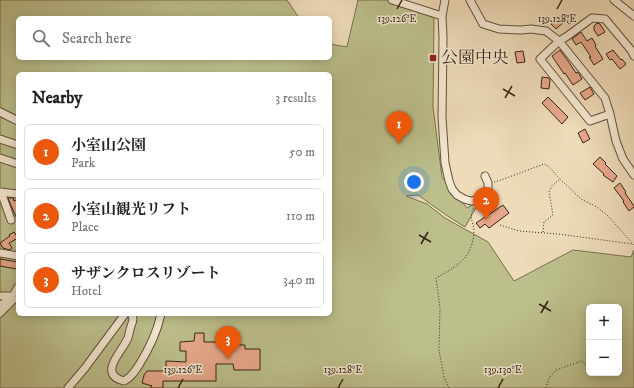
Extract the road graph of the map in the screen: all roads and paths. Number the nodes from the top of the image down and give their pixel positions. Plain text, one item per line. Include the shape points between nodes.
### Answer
1 (392, 0) edge
2 (445, 0) edge
3 (470, 0) edge
4 (614, 0) edge
5 (442, 16) junction
6 (634, 16) edge
7 (559, 41) junction
8 (634, 56) edge
9 (0, 112) edge
10 (610, 114) junction
11 (16, 120) edge
12 (0, 139) edge
13 (16, 144) edge
14 (0, 158) edge
15 (16, 163) edge
16 (634, 175) edge
17 (560, 179) junction
18 (486, 180) joint
19 (1, 192) edge
20 (16, 194) edge
21 (476, 200) junction
22 (11, 220) dead end
23 (500, 225) dead end
24 (543, 233) junction
25 (634, 245) edge
26 (0, 253) edge
27 (16, 256) edge
28 (16, 291) edge
29 (0, 296) edge
30 (13, 296) junction
31 (0, 306) edge
32 (0, 313) edge
33 (124, 316) edge
34 (132, 316) edge
35 (161, 316) edge
36 (586, 366) edge
37 (68, 388) edge
38 (449, 388) edge
39 (546, 388) edge

1 - 5 street
2 - 5 street
3 - 7 street via 483,24 499,29 531,29 546,32
4 - 6 street
5 - 21 street via 442,118 445,163 449,181 457,195 471,201
7 - 8 street via 592,18 605,19
7 - 10 street via 605,98
7 - 10 street via 540,59 590,121
9 - 11 street
10 - 16 street via 616,141
12 - 13 street
14 - 15 street
17 - 18 path via 544,164 501,180
17 - 24 path via 549,192 553,215 544,222
17 - 25 path via 581,199 608,216
18 - 21 street via 488,189 485,195
19 - 20 street
19 - 22 street
21 - 38 path via 471,214 474,231 470,252 456,267 436,278 440,308 439,350 444,377
23 - 24 path via 519,231
24 - 25 path
26 - 27 street
28 - 30 street
29 - 30 street
30 - 31 street
30 - 32 street via 14,299
33 - 37 street
34 - 35 street via 128,338 111,369 116,379 124,382 130,378 149,348
36 - 39 path via 582,361 556,370 549,378

